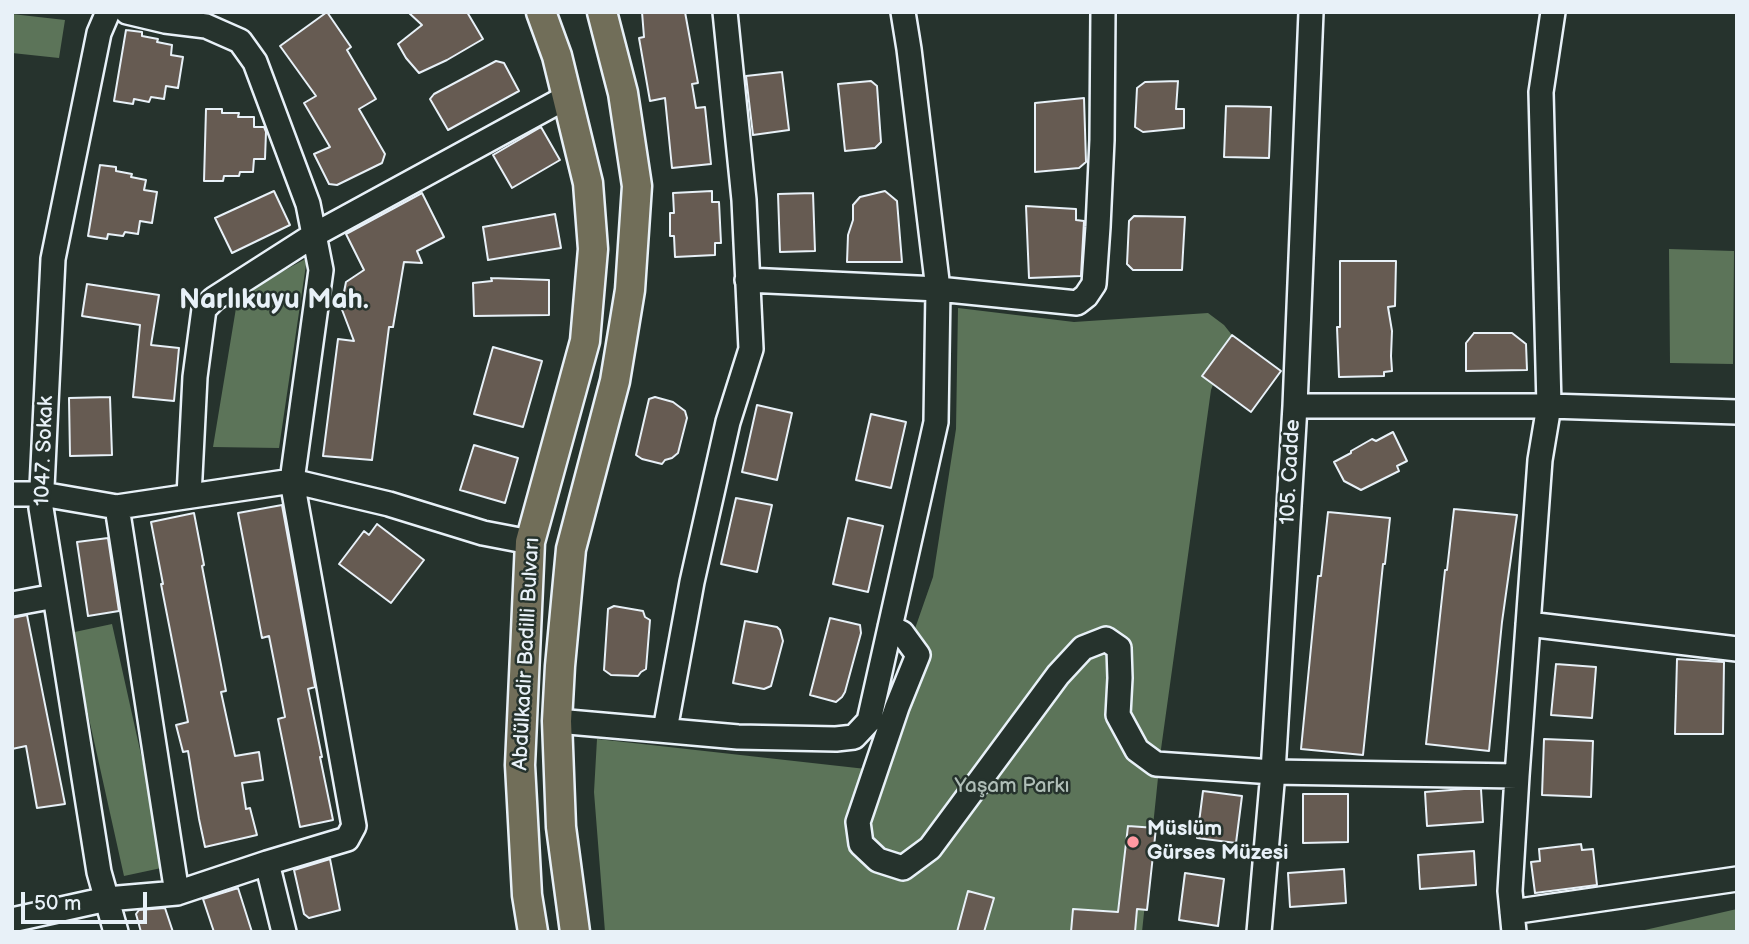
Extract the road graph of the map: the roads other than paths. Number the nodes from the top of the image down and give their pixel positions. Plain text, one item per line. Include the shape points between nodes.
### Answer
1 (108, 12) edge
2 (127, 12) edge
3 (541, 12) edge
4 (602, 12) edge
5 (725, 12) edge
6 (903, 12) edge
7 (1103, 12) edge
8 (1311, 12) edge
9 (1553, 12) edge
10 (567, 97) junction
11 (314, 235) junction
12 (747, 280) junction
13 (939, 289) junction
14 (1295, 406) junction
15 (1549, 406) junction
16 (1737, 412) edge
17 (292, 481) junction
18 (12, 494) edge
19 (42, 494) junction
20 (189, 496) junction
21 (117, 507) junction
22 (530, 542) junction
23 (55, 596) junction
24 (12, 604) edge
25 (1528, 624) junction
26 (890, 626) junction
27 (1737, 649) edge
28 (557, 721) junction
29 (665, 730) junction
30 (1273, 772) junction
31 (1517, 776) junction
32 (267, 863) junction
33 (1737, 879) edge
34 (177, 893) junction
35 (107, 900) junction
36 (12, 920) edge
37 (1513, 922) edge
38 (116, 932) edge
39 (284, 932) edge
40 (533, 932) edge
41 (575, 932) edge
42 (1259, 932) edge

1 - 19 street, 1047. Sokak via 99,33 53,259
2 - 11 street via 206,26 240,41 255,62 309,204
3 - 10 main road, Abdülkadir Badilli Bulvarı via 558,55
4 - 28 main road, Abdülkadir Badilli Bulvarı via 622,93 637,186 630,290 615,382 570,549
5 - 12 street via 744,200
6 - 13 street
7 - 13 street via 1094,284 1077,303
8 - 14 street, 105. Cadde
9 - 15 street via 1541,92
10 - 11 street
10 - 22 main road, Abdülkadir Badilli Bulvarı via 588,183 593,249 585,341
11 - 17 street via 320,270
11 - 20 street via 204,309 195,377
12 - 13 street
12 - 29 street via 751,349 728,422 695,568
13 - 26 street via 936,422
14 - 15 street
14 - 30 street, 105. Cadde
15 - 16 street
15 - 25 street via 1540,460
17 - 20 street
17 - 22 street
17 - 32 street via 355,826 347,839
18 - 19 street
19 - 21 street
19 - 23 street, 1047. Sokak
20 - 21 street
21 - 34 street
22 - 40 main road, Abdülkadir Badilli Bulvarı via 520,765
23 - 24 street
23 - 35 street, 1047. Sokak
25 - 27 street
25 - 31 street
26 - 29 street via 869,721 854,737 738,737
26 - 30 street via 902,633 918,655 858,822 861,844 878,860 903,868 930,848 1058,675 1083,648 1106,639 1119,648 1118,715 1137,750 1156,764
28 - 29 street
28 - 41 main road, Abdülkadir Badilli Bulvarı via 561,827
30 - 31 street
30 - 42 street, 105. Cadde
31 - 37 street via 1510,891
32 - 34 street
32 - 39 street
33 - 37 street
34 - 35 street
35 - 36 street
35 - 38 street, 1047. Sokak

